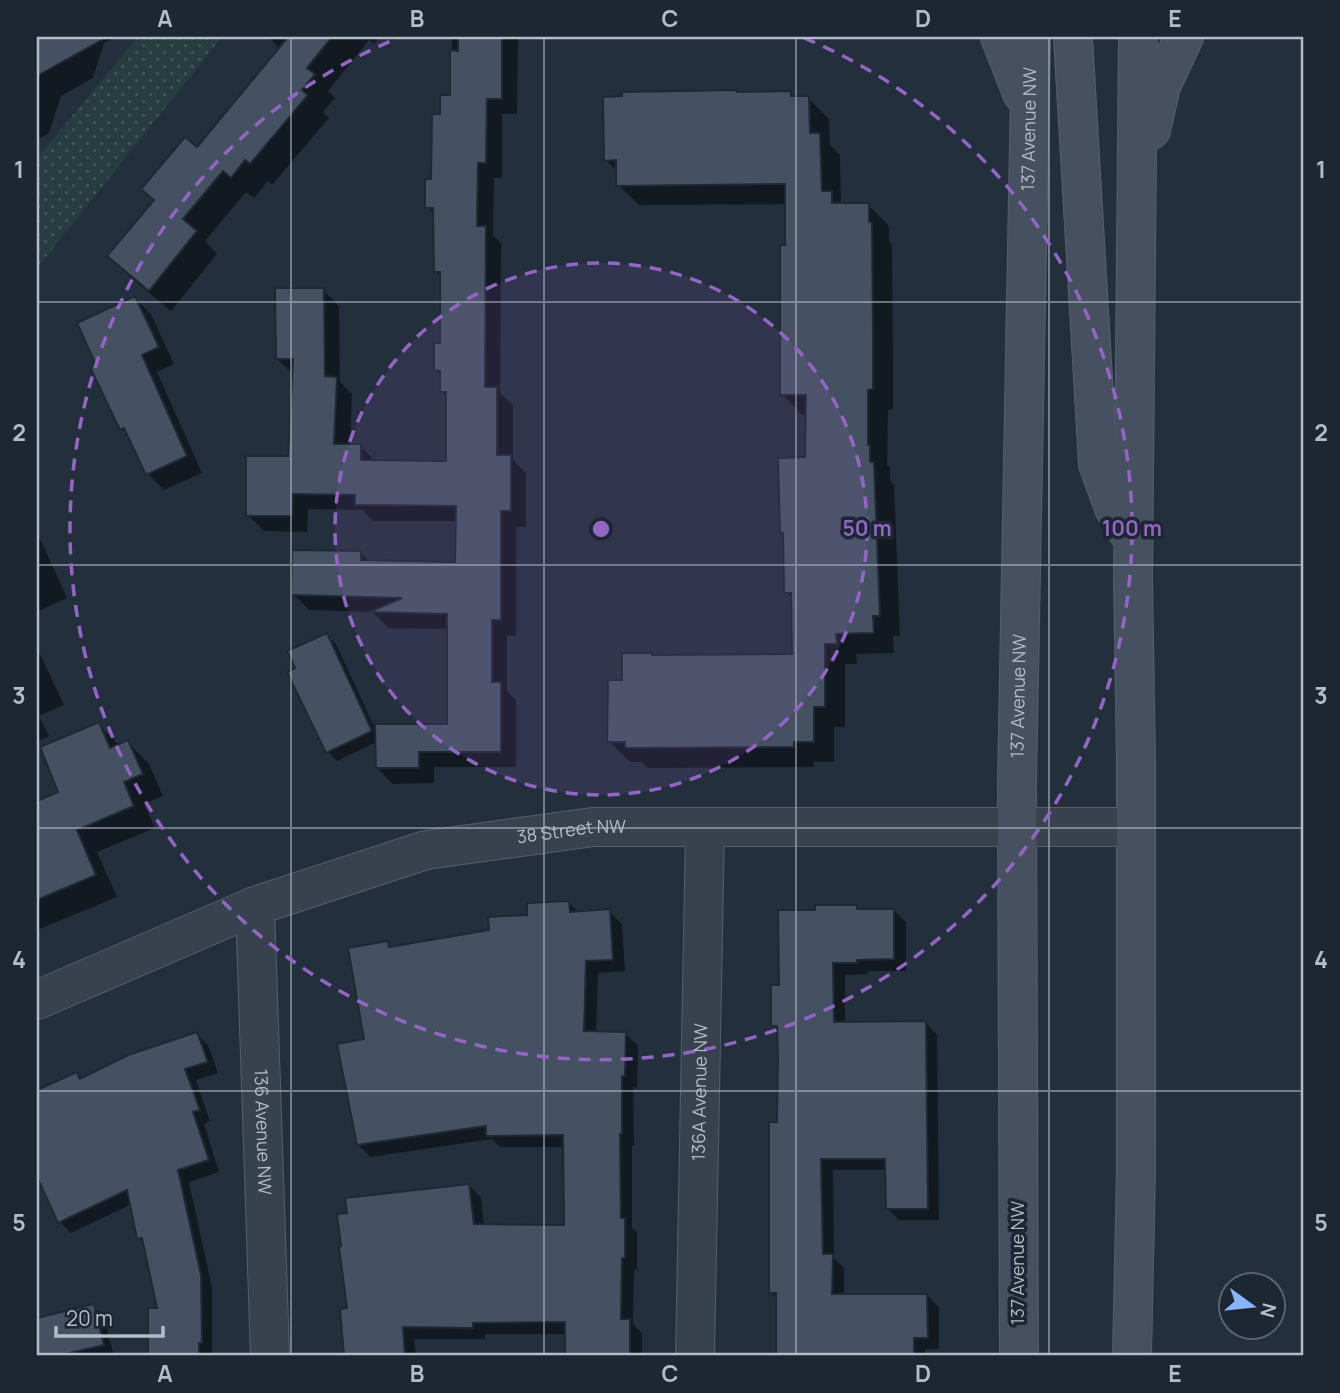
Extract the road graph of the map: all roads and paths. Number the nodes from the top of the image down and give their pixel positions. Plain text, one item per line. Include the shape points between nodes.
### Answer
1 (1000, 37) edge
2 (1031, 37) edge
3 (1073, 37) edge
4 (1138, 37) edge
5 (1184, 37) edge
6 (1031, 114) junction
7 (1138, 194) junction
8 (1133, 539) junction
9 (1135, 827) junction
10 (1018, 828) junction
11 (705, 829) junction
12 (255, 906) junction
13 (37, 1000) edge
14 (270, 1356) edge
15 (695, 1356) edge
16 (1018, 1356) edge
17 (1132, 1356) edge

1 - 6 main road
2 - 6 main road, 137 Avenue NW
3 - 8 main road via 1098,464 1114,508
4 - 7 main road
5 - 7 main road via 1161,86
6 - 10 main road, 137 Avenue NW
7 - 8 main road
8 - 9 main road
9 - 10 street, 38 Street NW
9 - 17 main road
10 - 11 street, 38 Street NW
10 - 16 main road, 137 Avenue NW
11 - 12 street, 38 Street NW via 593,827 426,850
11 - 15 street, 136A Avenue NW
12 - 13 street, 38 Street NW
12 - 14 street, 136 Avenue NW

